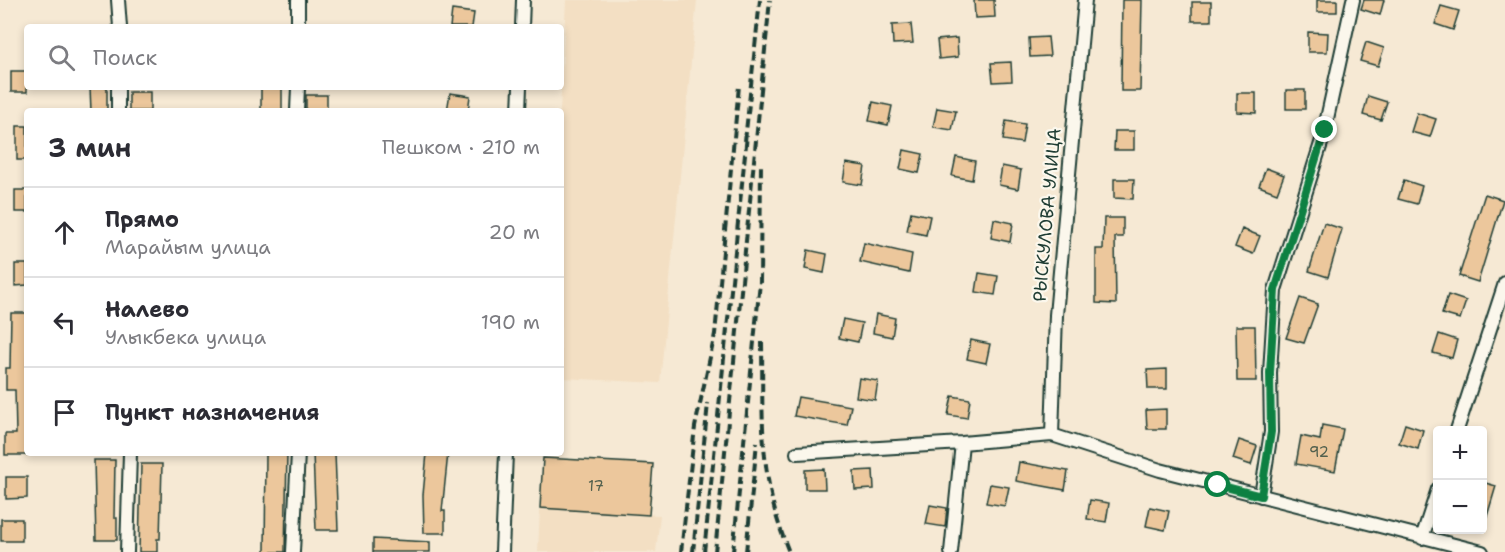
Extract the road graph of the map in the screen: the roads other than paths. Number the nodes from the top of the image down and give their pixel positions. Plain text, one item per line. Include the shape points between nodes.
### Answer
1 (118, 0) edge
2 (298, 0) edge
3 (524, 0) edge
4 (1085, 0) edge
5 (1353, 0) edge
6 (120, 24) edge
7 (298, 24) edge
8 (522, 24) edge
9 (118, 90) edge
10 (298, 90) edge
11 (520, 90) edge
12 (118, 108) edge
13 (297, 108) edge
14 (519, 108) edge
15 (1505, 283) edge
16 (1458, 426) edge
17 (1052, 435) junction
18 (962, 443) junction
19 (797, 453) dead end
20 (130, 456) edge
21 (298, 456) edge
22 (506, 456) edge
23 (1261, 496) junction
24 (1433, 502) edge
25 (1422, 538) junction
26 (127, 552) edge
27 (293, 552) edge
28 (502, 552) edge
29 (951, 552) edge
30 (1482, 552) edge

1 - 6 street
2 - 7 street
3 - 8 street
4 - 17 street, РЫСКУЛОВА УЛИЦА via 1056,315
5 - 23 street via 1323,137 1275,290 1271,432
9 - 12 street
10 - 13 street
11 - 14 street
15 - 16 street
17 - 18 street
17 - 23 street via 1160,470
18 - 19 street
18 - 29 street
20 - 26 street
21 - 27 street
22 - 28 street
23 - 25 street
24 - 25 street
25 - 30 street

